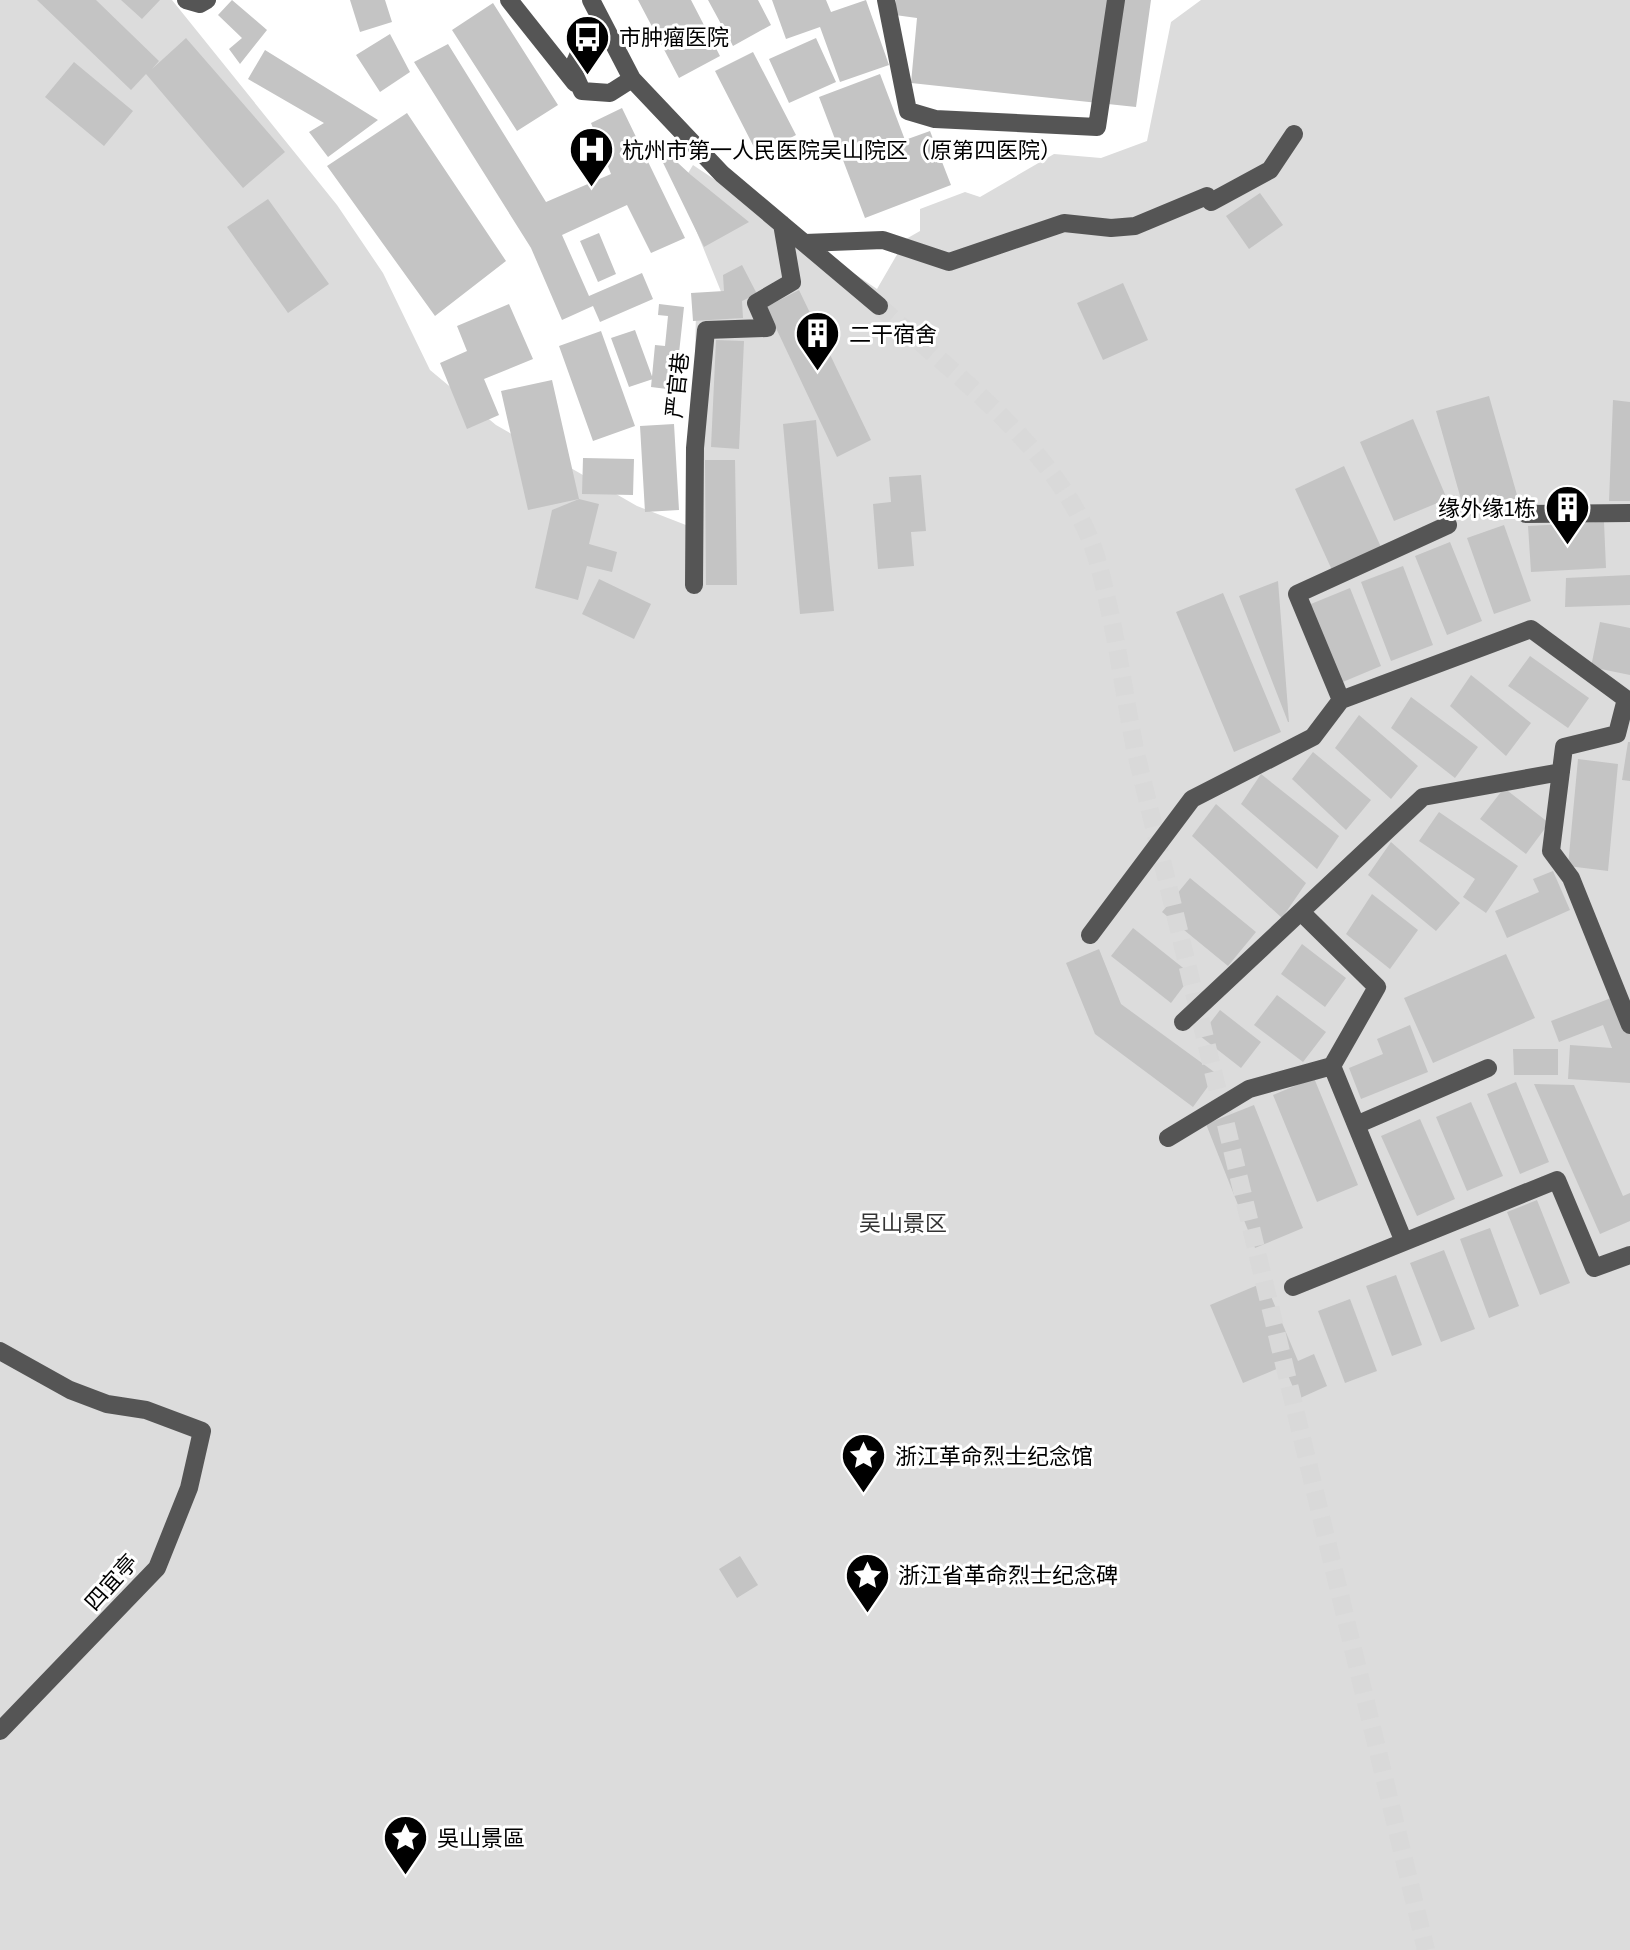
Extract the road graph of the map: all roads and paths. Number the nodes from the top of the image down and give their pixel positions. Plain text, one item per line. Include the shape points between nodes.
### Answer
1 (186, 0) edge
2 (207, 0) edge
3 (509, 0) edge
4 (591, 0) edge
5 (878, 0) edge
6 (886, 0) edge
7 (1116, 0) edge
8 (603, 24) junction
9 (891, 68) dead end
10 (632, 79) junction
11 (582, 91) junction
12 (1294, 134) dead end
13 (782, 224) junction
14 (805, 243) junction
15 (879, 306) tunnel mouth
16 (1630, 513) edge
17 (1526, 514) dead end
18 (1448, 525) dead end
19 (694, 585) dead end
20 (1341, 700) junction
21 (1561, 772) junction
22 (1301, 912) junction
23 (1090, 935) dead end
24 (1183, 1022) dead end
25 (1630, 1025) edge
26 (1332, 1066) junction
27 (1488, 1068) dead end
28 (1356, 1125) junction
29 (1168, 1138) dead end
30 (1404, 1242) junction
31 (1630, 1255) edge
32 (1293, 1287) dead end
33 (0, 1351) edge
34 (0, 1731) edge

1 - 2 street
3 - 11 street
4 - 8 street
5 - 9 street
6 - 7 street via 908,111 935,119 1097,127
8 - 10 street
8 - 11 street via 583,45 572,69
10 - 11 street via 610,93
10 - 13 street via 722,174
12 - 14 street via 1270,170 1211,202 1207,196 1135,226 1064,223 949,262 883,240
13 - 14 street
13 - 19 street, 严官巷 via 792,282 756,303 767,328 706,330 695,448
14 - 15 street
16 - 17 street
18 - 20 street via 1297,594
20 - 21 street via 1531,629 1626,699 1617,734 1564,747
20 - 23 street via 1313,737 1192,799
21 - 22 street via 1423,797
21 - 25 street via 1551,851 1571,878
22 - 24 street
22 - 26 street via 1377,987
26 - 28 street
26 - 29 street via 1249,1089
27 - 28 street
28 - 30 street
30 - 31 street via 1557,1180 1594,1268
30 - 32 street
33 - 34 street, 四宜亭 via 70,1390 202,1431 189,1488 157,1568

